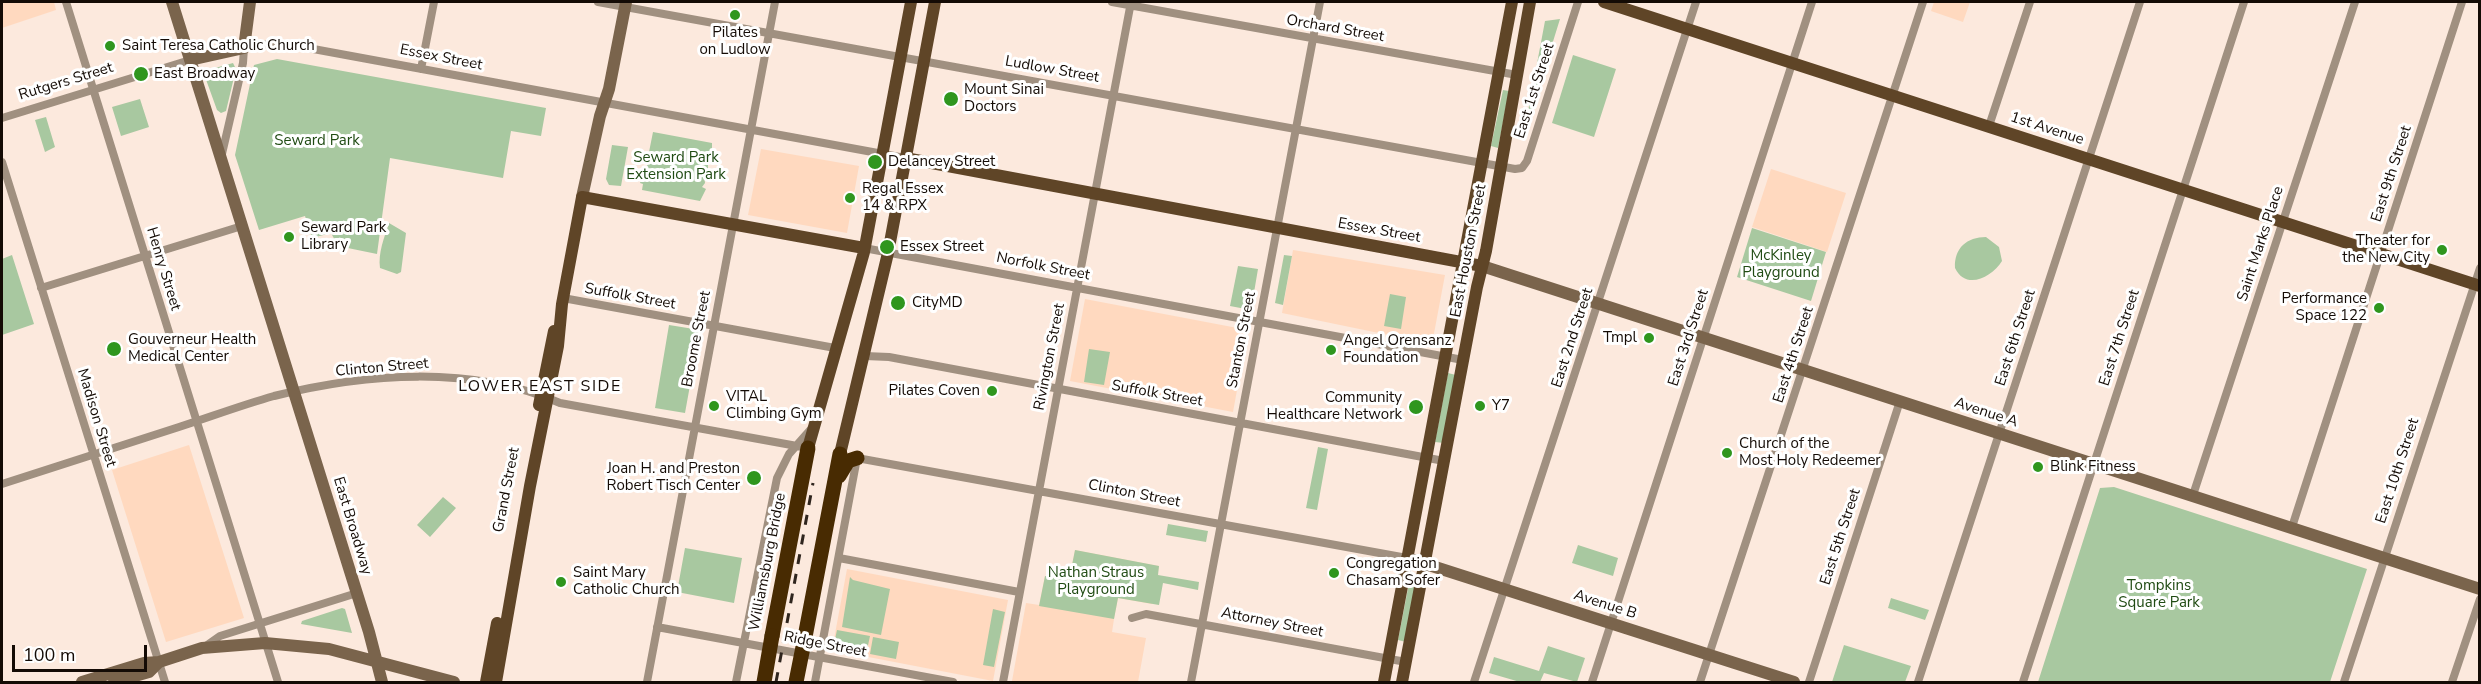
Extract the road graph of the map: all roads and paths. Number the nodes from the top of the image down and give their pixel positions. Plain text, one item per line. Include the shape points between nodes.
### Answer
1 (66, 2) edge
2 (172, 2) edge
3 (250, 2) edge
4 (434, 2) edge
5 (598, 2) edge
6 (775, 2) edge
7 (911, 2) edge
8 (935, 2) edge
9 (1112, 2) edge
10 (1320, 2) edge
11 (1512, 2) edge
12 (1530, 2) edge
13 (1578, 2) edge
14 (1604, 2) edge
15 (1696, 2) edge
16 (1812, 2) edge
17 (1923, 2) edge
18 (2030, 2) edge
19 (2140, 2) edge
20 (2244, 2) edge
21 (2355, 2) edge
22 (2462, 2) edge
23 (1131, 3) edge
24 (625, 4) edge
25 (1688, 29) junction
26 (769, 33) junction
27 (1313, 38) junction
28 (244, 48) junction
29 (901, 56) junction
30 (190, 60) junction
31 (924, 60) junction
32 (1792, 63) junction
33 (421, 69) junction
34 (1499, 71) junction
35 (1517, 75) junction
36 (93, 89) junction
37 (1114, 95) junction
38 (1893, 95) junction
39 (603, 103) junction
40 (2, 118) edge
41 (1989, 126) junction
42 (1296, 129) junction
43 (751, 130) junction
44 (882, 154) junction
45 (221, 158) junction
46 (905, 158) junction
47 (2089, 158) junction
48 (2, 162) edge
49 (1482, 163) junction
50 (1501, 167) junction
51 (2183, 189) junction
52 (1095, 193) junction
53 (582, 196) junction
54 (2282, 221) junction
55 (733, 225) junction
56 (242, 226) junction
57 (1277, 227) junction
58 (864, 248) junction
59 (888, 253) junction
60 (2380, 253) junction
61 (145, 256) junction
62 (1463, 262) junction
63 (1482, 266) junction
64 (2480, 268) edge
65 (2477, 285) edge
66 (41, 288) junction
67 (1077, 288) junction
68 (562, 301) junction
69 (1599, 303) junction
70 (1259, 322) junction
71 (714, 326) junction
72 (1703, 337) junction
73 (834, 348) junction
74 (866, 356) junction
75 (1445, 357) junction
76 (1463, 360) junction
77 (1804, 369) junction
78 (1058, 389) junction
79 (295, 392) junction
80 (544, 397) junction
81 (1900, 401) junction
82 (196, 422) junction
83 (1240, 423) junction
84 (694, 427) junction
85 (2000, 433) junction
86 (801, 447) junction
87 (840, 453) joint
88 (93, 455) junction
89 (1426, 457) junction
90 (857, 458) junction
91 (1444, 461) junction
92 (2094, 464) junction
93 (836, 481) junction
94 (2, 484) edge
95 (1039, 490) junction
96 (2193, 495) junction
97 (1221, 525) junction
98 (2292, 527) junction
99 (2385, 557) junction
100 (838, 558) junction
101 (1407, 558) junction
102 (1425, 563) junction
103 (1504, 588) junction
104 (2480, 589) edge
105 (1019, 592) junction
106 (357, 593) junction
107 (2480, 599) edge
108 (1132, 618) dead end
109 (1611, 623) junction
110 (259, 624) junction
111 (1202, 624) junction
112 (657, 627) junction
113 (265, 643) junction
114 (744, 643) junction
115 (202, 648) junction
116 (1709, 655) junction
117 (820, 657) junction
118 (1388, 659) junction
119 (376, 661) junction
120 (159, 662) junction
121 (1406, 662) junction
122 (82, 682) edge
123 (114, 682) edge
124 (165, 682) edge
125 (278, 682) edge
126 (382, 682) edge
127 (454, 682) edge
128 (486, 682) edge
129 (496, 682) edge
130 (646, 682) edge
131 (736, 682) edge
132 (764, 682) edge
133 (796, 682) edge
134 (815, 682) edge
135 (953, 682) edge
136 (1003, 682) edge
137 (1191, 682) edge
138 (1384, 682) edge
139 (1402, 682) edge
140 (1474, 682) edge
141 (1592, 682) edge
142 (1700, 682) edge
143 (1794, 682) edge
144 (1809, 682) edge
145 (1918, 682) edge
146 (2023, 682) edge
147 (2344, 682) edge
148 (2452, 682) edge

1 - 36 street, Henry Street
2 - 30 main road, East Broadway
3 - 28 main road
4 - 33 street
5 - 24 street, Ludlow Street
6 - 26 street, Broome Street
7 - 29 main road
8 - 31 main road
9 - 23 street, Orchard Street
10 - 27 street, Stanton Street
11 - 34 main road, East Houston Street
12 - 35 main road, East Houston Street
13 - 50 street, East 1st Street via 1527,161 1519,169
14 - 25 main road, 1st Avenue
15 - 25 street, East 2nd Street
16 - 32 street, East 3rd Street
17 - 38 street, East 4th Street
18 - 41 street
19 - 47 street, East 6th Street
20 - 51 street, East 7th Street
21 - 54 street, Saint Marks Place
22 - 60 street, East 9th Street
23 - 27 street, Orchard Street
23 - 37 street, Rivington Street
24 - 26 street, Ludlow Street
24 - 39 main road, Grand Street
25 - 32 main road, 1st Avenue
25 - 69 street, East 2nd Street
26 - 29 street, Ludlow Street
26 - 43 street, Broome Street
27 - 34 street, Orchard Street
27 - 42 street, Stanton Street
28 - 30 main road, Rutgers Street
28 - 33 street, Essex Street via 269,44 297,46
28 - 45 street
29 - 31 street, Ludlow Street
29 - 44 main road
30 - 36 street, Rutgers Street
30 - 45 main road, East Broadway
31 - 37 street, Ludlow Street
31 - 46 main road
32 - 38 main road, 1st Avenue
32 - 72 street, East 3rd Street
33 - 39 street, Essex Street
34 - 35 street, Orchard Street
34 - 49 main road, East Houston Street
35 - 50 main road, East Houston Street
36 - 40 street, Rutgers Street
36 - 61 street, Henry Street
37 - 42 street, Ludlow Street
37 - 52 street, Rivington Street
38 - 41 main road, 1st Avenue
38 - 77 street, East 4th Street
39 - 43 street, Essex Street
39 - 53 main road, Grand Street
41 - 47 main road, 1st Avenue
42 - 49 street, Ludlow Street
42 - 57 street, Stanton Street
43 - 44 street, Essex Street
43 - 55 street, Broome Street
44 - 46 street, Essex Street
44 - 58 main road
45 - 56 main road, East Broadway
46 - 52 main road, Essex Street
46 - 59 main road
47 - 51 main road, 1st Avenue
47 - 85 street, East 6th Street
48 - 66 street, Madison Street
49 - 50 street, Ludlow Street
49 - 62 main road, East Houston Street
50 - 63 main road, East Houston Street
51 - 54 main road, 1st Avenue
51 - 92 street, East 7th Street
52 - 57 main road, Essex Street
52 - 67 street, Rivington Street
53 - 55 main road, Norfolk Street
53 - 68 main road, Grand Street
54 - 60 main road, 1st Avenue
54 - 96 street, Saint Marks Place
55 - 58 main road, Norfolk Street
55 - 71 street, Broome Street
56 - 61 street
56 - 79 main road, East Broadway
57 - 62 main road, Essex Street
57 - 70 street, Stanton Street
58 - 59 street, Norfolk Street
58 - 73 main road
59 - 67 street, Norfolk Street
59 - 74 main road
60 - 65 main road, 1st Avenue
60 - 98 street, East 9th Street
61 - 66 street
61 - 82 street, Henry Street
62 - 63 main road, Essex Street
62 - 75 main road, East Houston Street
63 - 69 main road, Avenue A
63 - 76 main road, East Houston Street
64 - 65 street, East 10th Street
65 - 99 street, East 10th Street
66 - 88 street, Madison Street
67 - 70 street, Norfolk Street
67 - 78 street, Rivington Street
68 - 71 street, Suffolk Street
68 - 80 main road, Grand Street via 558,346
69 - 72 main road, Avenue A
69 - 103 street, East 2nd Street
70 - 75 street, Norfolk Street
70 - 83 street, Stanton Street
71 - 73 street, Suffolk Street
71 - 84 street, Broome Street
72 - 77 main road, Avenue A
72 - 109 street, East 3rd Street
73 - 86 main road via 813,428
74 - 78 street, Suffolk Street
74 - 87 main road
75 - 76 street, Norfolk Street
75 - 89 main road, East Houston Street
76 - 91 main road, East Houston Street
77 - 81 main road, Avenue A
77 - 116 street, East 4th Street
78 - 83 street, Suffolk Street
78 - 95 street, Rivington Street
79 - 80 street, Clinton Street via 371,380 432,376
79 - 82 street, Clinton Street
79 - 106 main road, East Broadway
80 - 84 street, Clinton Street via 560,404
80 - 128 main road, Grand Street
80 - 129 main road, Grand Street
81 - 85 main road, Avenue A
81 - 144 street, East 5th Street
82 - 88 street, Clinton Street
82 - 110 street, Henry Street
83 - 89 street, Suffolk Street
83 - 97 street, Stanton Street
84 - 86 street, Clinton Street
84 - 112 street, Broome Street
85 - 92 main road, Avenue A
85 - 145 street, East 6th Street
86 - 114 street via 783,463 776,482
86 - 132 highway, Williamsburg Bridge, bridge
87 - 93 highway
88 - 94 street, Clinton Street
88 - 120 street, Madison Street
89 - 91 street, Suffolk Street
89 - 101 main road, East Houston Street
90 - 93 highway via 848,462
90 - 95 street, Clinton Street
90 - 100 street
91 - 102 main road, East Houston Street
92 - 96 main road, Avenue A
92 - 146 street, East 7th Street
93 - 133 highway, bridge
95 - 97 street, Clinton Street
95 - 105 street, Rivington Street
96 - 98 main road, Avenue A
97 - 101 street, Clinton Street
97 - 111 street, Stanton Street
98 - 99 main road, Avenue A
99 - 104 main road, Avenue A
99 - 147 street, East 10th Street
100 - 105 street
100 - 117 street
101 - 102 main road, Avenue B
101 - 118 main road, East Houston Street
102 - 103 main road, Avenue B
102 - 121 main road, East Houston Street
103 - 109 main road, Avenue B
103 - 140 street, East 2nd Street
105 - 136 street, Rivington Street
106 - 110 street
106 - 119 main road, East Broadway
107 - 148 street
108 - 111 street, Attorney Street via 1146,614
109 - 116 main road, Avenue B
109 - 141 street, East 3rd Street
110 - 113 street, Henry Street
110 - 115 street via 220,636
111 - 118 street, Attorney Street
111 - 137 street, Stanton Street
112 - 114 street, Ridge Street
112 - 130 street, Broome Street
113 - 115 main road
113 - 119 main road via 313,646
113 - 125 street, Henry Street
114 - 117 street, Ridge Street
114 - 131 street
115 - 120 main road
116 - 142 street, East 4th Street
116 - 143 main road, Avenue B
117 - 134 street
117 - 135 street, Ridge Street
118 - 121 street, Attorney Street
118 - 138 main road, East Houston Street
119 - 126 main road, East Broadway
119 - 127 main road
120 - 122 main road
120 - 123 main road via 149,672
120 - 124 street, Madison Street
121 - 139 main road, East Houston Street

